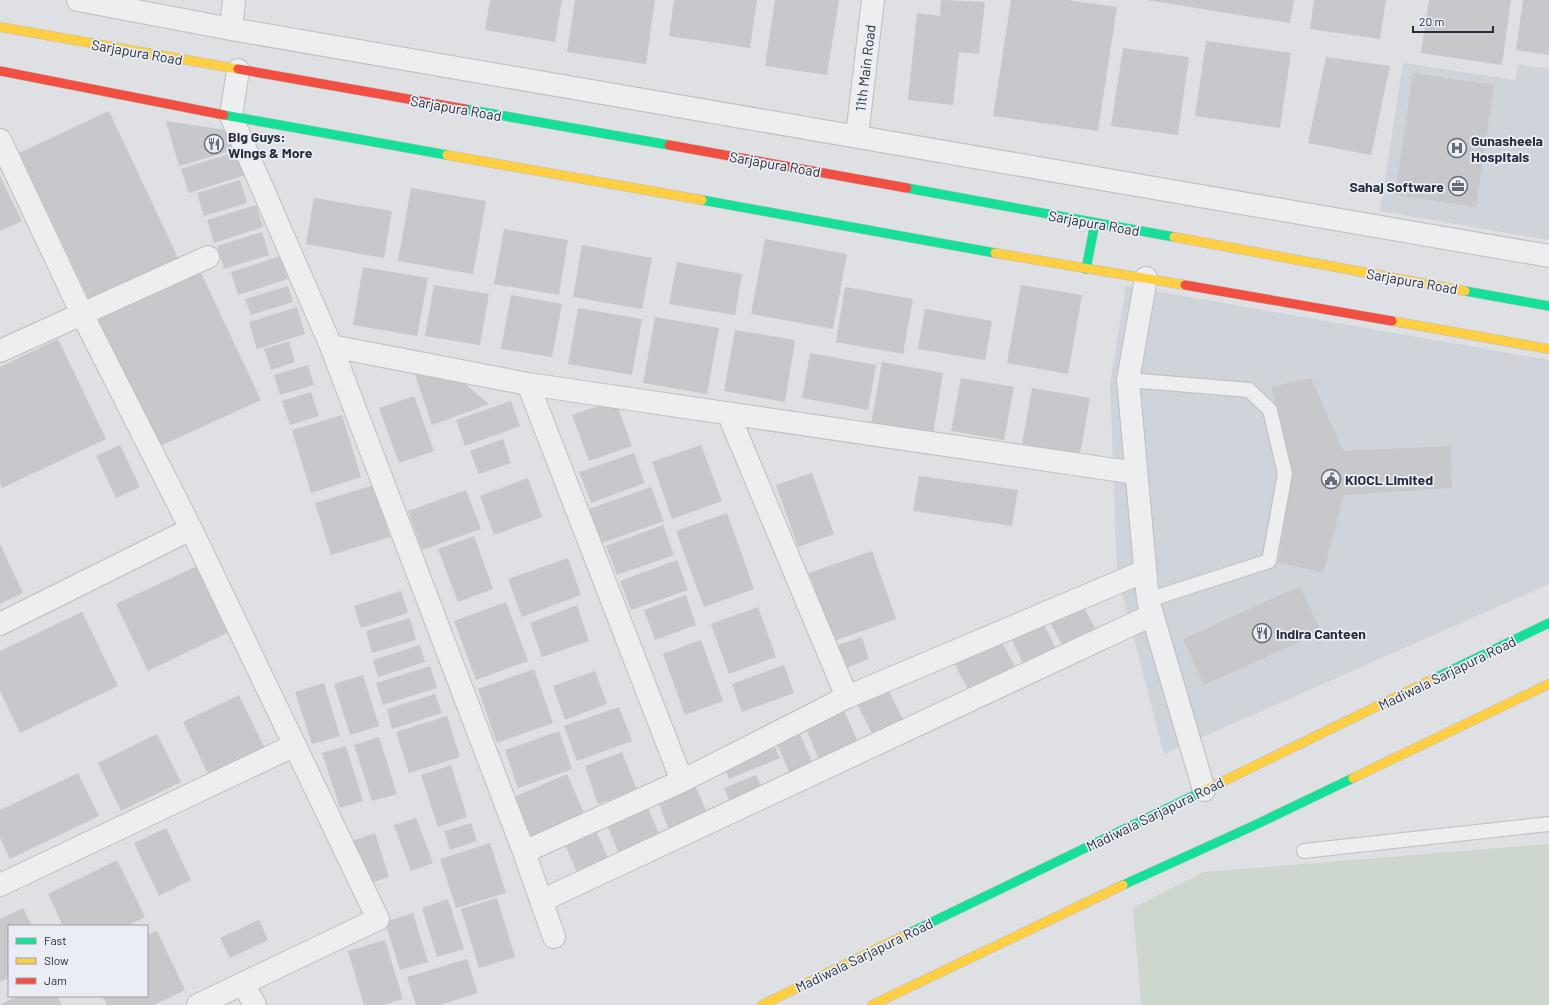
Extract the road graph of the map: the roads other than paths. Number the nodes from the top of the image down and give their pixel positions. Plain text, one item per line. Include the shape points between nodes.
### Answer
1 (78, 0) edge
2 (234, 0) edge
3 (873, 0) edge
4 (0, 27) edge
5 (231, 29) junction
6 (238, 70) junction
7 (0, 71) edge
8 (231, 116) junction
9 (857, 136) junction
10 (0, 140) edge
11 (1094, 223) junction
12 (1549, 256) edge
13 (208, 257) dead end
14 (1086, 269) junction
15 (1146, 278) junction
16 (1549, 306) edge
17 (82, 314) junction
18 (331, 346) junction
19 (1549, 348) edge
20 (0, 351) edge
21 (1128, 380) junction
22 (528, 384) junction
23 (728, 413) junction
24 (1136, 473) junction
25 (191, 529) junction
26 (1145, 571) junction
27 (1150, 607) junction
28 (1549, 623) edge
29 (0, 624) edge
30 (1549, 684) edge
31 (847, 697) junction
32 (295, 745) junction
33 (682, 781) junction
34 (1204, 790) junction
35 (1549, 824) edge
36 (1304, 851) dead end
37 (524, 852) junction
38 (0, 885) edge
39 (542, 901) junction
40 (554, 937) dead end
41 (243, 984) junction
42 (198, 1005) edge
43 (255, 1005) edge
44 (762, 1005) edge
45 (872, 1005) edge

1 - 5 street
2 - 5 street
3 - 9 street, 11th Main Road
4 - 6 main road, Sarjapura Road
5 - 9 street
6 - 8 street
6 - 11 main road, Sarjapura Road
7 - 8 main road
8 - 14 main road
8 - 18 street
9 - 12 street
10 - 17 street
11 - 14 main road
11 - 16 main road, Sarjapura Road
13 - 17 street
14 - 15 main road
15 - 19 main road
15 - 21 street
17 - 20 street
17 - 25 street
18 - 22 street
18 - 37 street
21 - 24 street
21 - 27 lane via 1249,390 1270,410 1285,474 1269,561
22 - 23 street
22 - 33 street
23 - 24 street
23 - 31 street
24 - 26 street
25 - 29 street
25 - 32 street
26 - 27 street
26 - 31 street
27 - 34 street
27 - 39 street
28 - 34 main road, Madiwala Sarjapura Road
30 - 45 main road
31 - 33 street
32 - 38 street
32 - 41 street via 378,919
33 - 37 street
34 - 44 main road, Madiwala Sarjapura Road
35 - 36 lane
37 - 39 street
39 - 40 street
41 - 42 street
41 - 43 street

